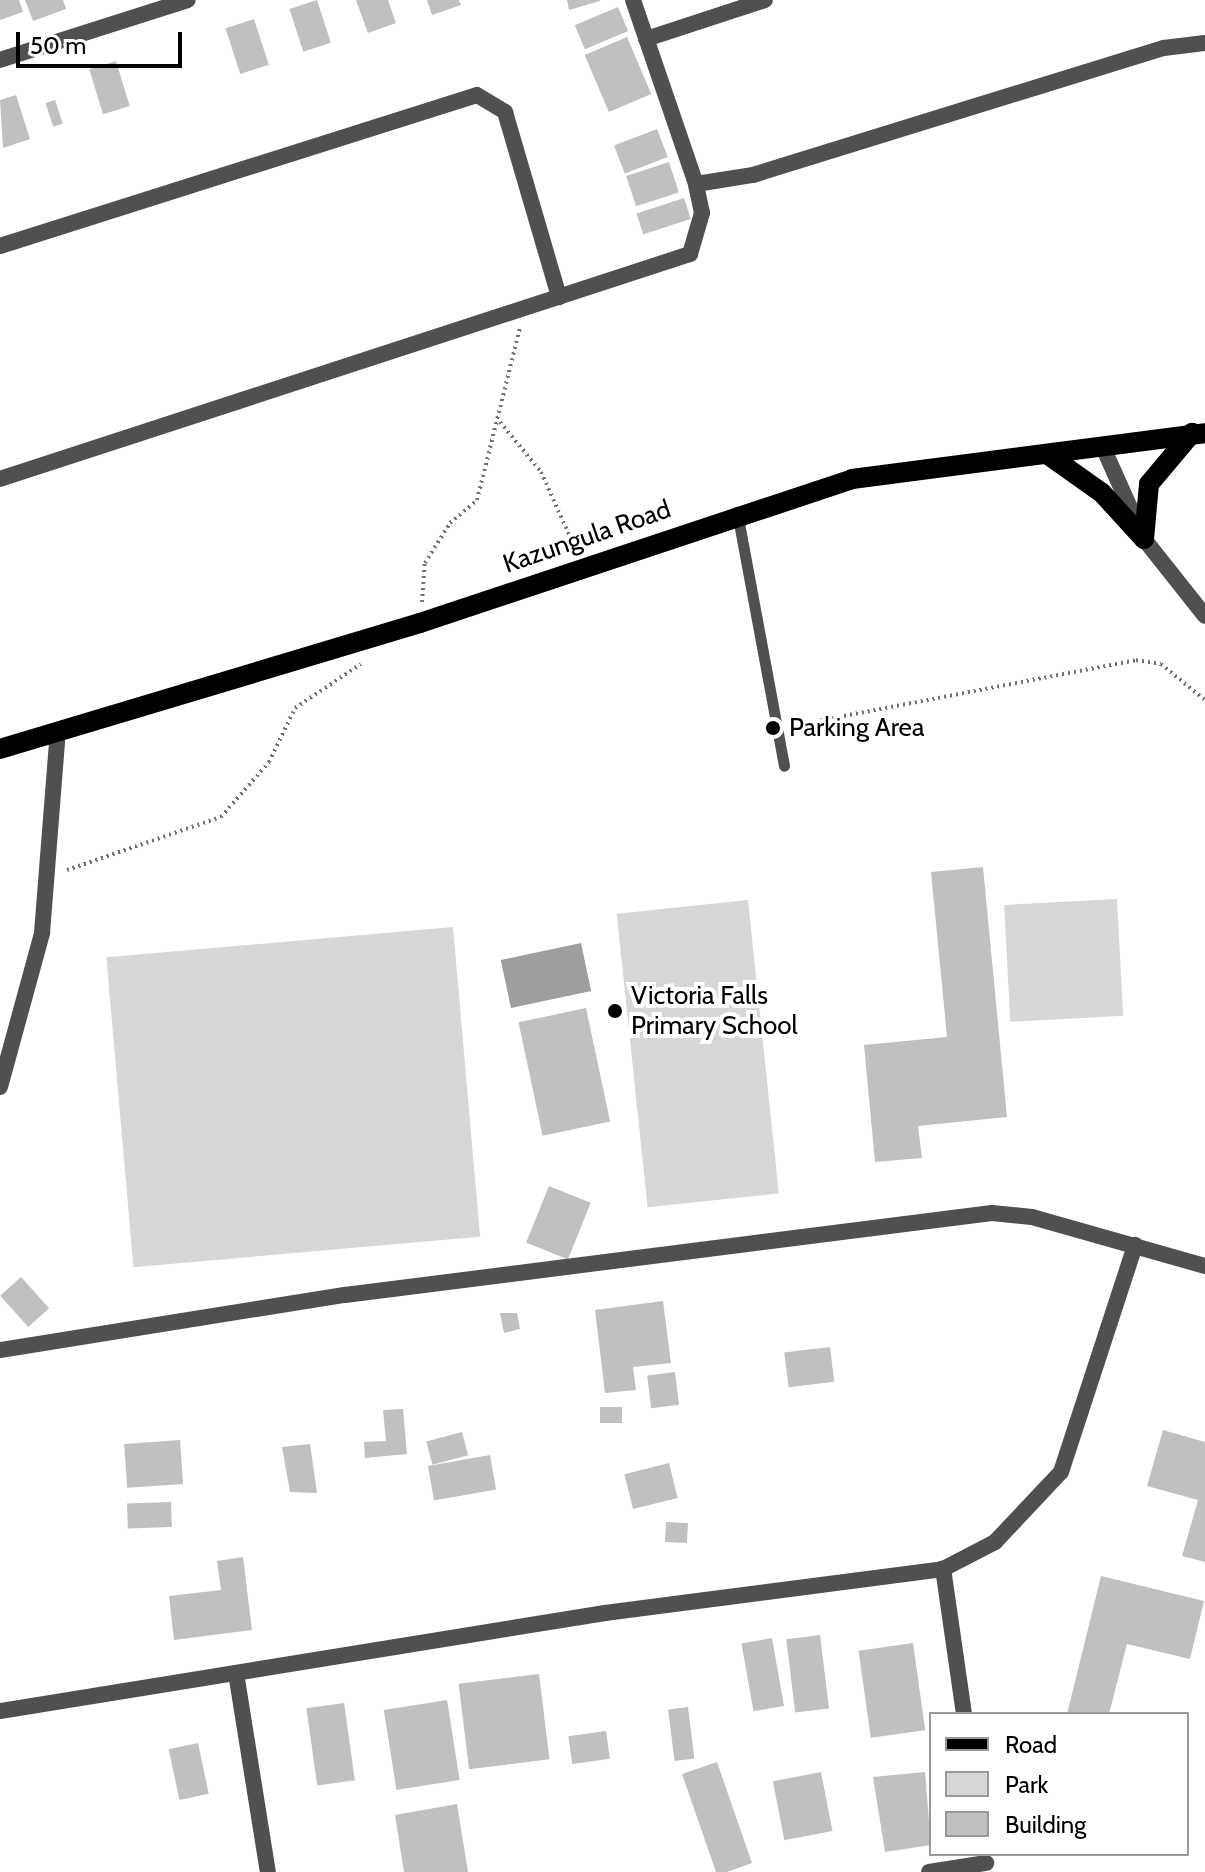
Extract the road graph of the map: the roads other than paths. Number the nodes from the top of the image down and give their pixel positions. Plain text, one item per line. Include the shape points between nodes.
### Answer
1 (188, 0) edge
2 (633, 0) edge
3 (765, 0) edge
4 (646, 39) junction
5 (1205, 43) edge
6 (0, 60) edge
7 (696, 184) junction
8 (0, 246) edge
9 (559, 297) junction
10 (1199, 433) edge
11 (1102, 445) junction
12 (1047, 454) junction
13 (0, 479) edge
14 (737, 512) junction
15 (1144, 539) junction
16 (1205, 616) edge
17 (58, 730) junction
18 (0, 749) edge
19 (784, 766) dead end
20 (0, 1087) edge
21 (1135, 1245) junction
22 (1205, 1266) edge
23 (0, 1350) edge
24 (943, 1569) junction
25 (236, 1673) junction
26 (0, 1711) edge
27 (964, 1712) edge
28 (986, 1863) edge
29 (268, 1872) edge
30 (929, 1872) edge

1 - 6 street
2 - 4 street
3 - 4 street
4 - 7 street
5 - 7 street via 1164,48 753,175
7 - 9 street via 702,213 690,254
8 - 9 street via 477,95 505,112
9 - 13 street
10 - 11 main road, Kazungula Road
10 - 15 main road via 1149,484
11 - 12 main road, Kazungula Road
11 - 15 street
12 - 14 main road, Kazungula Road via 852,479
12 - 15 main road via 1102,493
14 - 17 main road, Kazungula Road via 420,623
14 - 19 lane
15 - 16 street
17 - 18 main road, Kazungula Road
17 - 20 street via 33,986
21 - 22 street
21 - 23 street via 992,1213 345,1295
21 - 24 street via 1061,1472 995,1542
24 - 25 street via 605,1613
24 - 27 street
25 - 26 street
25 - 29 street
28 - 30 street

